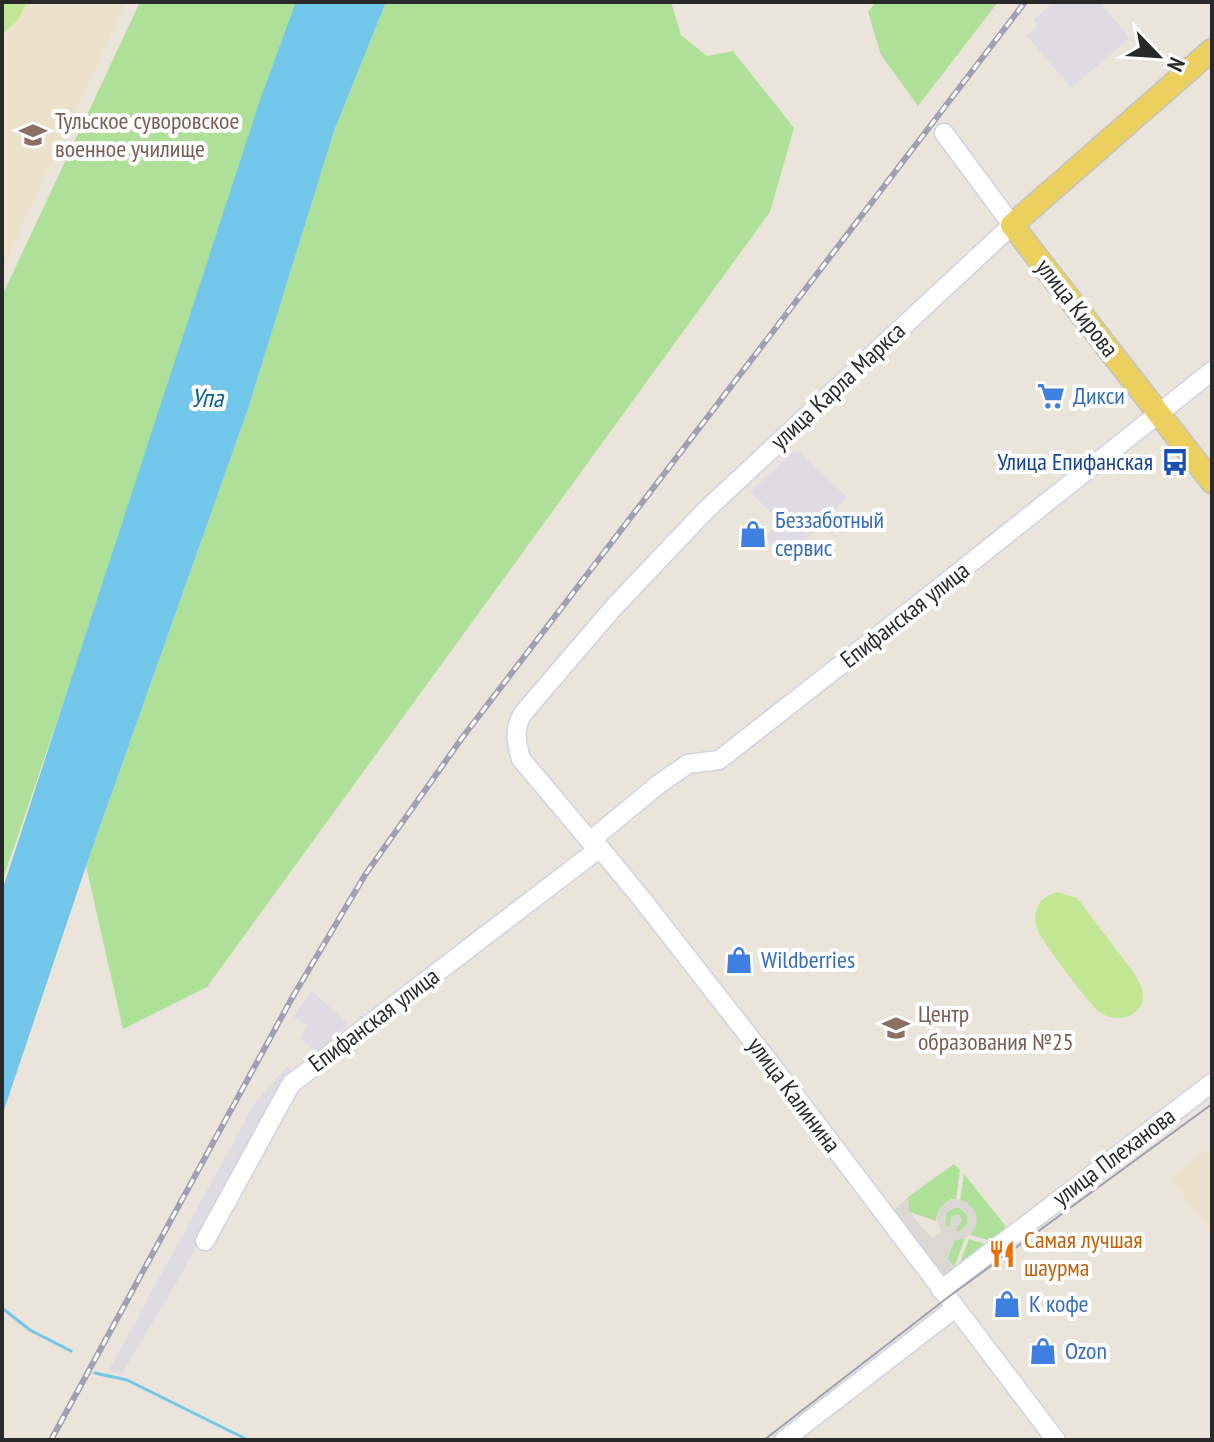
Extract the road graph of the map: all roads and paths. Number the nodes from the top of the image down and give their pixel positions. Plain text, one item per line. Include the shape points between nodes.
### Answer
1 (1212, 50) edge
2 (944, 133) dead end
3 (1012, 225) junction
4 (1212, 371) edge
5 (1158, 413) junction
6 (1212, 482) edge
7 (521, 759) joint
8 (595, 844) junction
9 (1212, 1083) edge
10 (205, 1241) dead end
11 (941, 1290) junction
12 (955, 1308) junction
13 (784, 1440) edge
14 (1056, 1440) edge

1 - 3 main road, улица Карла Маркса
2 - 3 street, улица Кирова
3 - 5 main road, улица Кирова
3 - 7 street, улица Карла Маркса via 705,511 614,607 520,718 516,732
4 - 5 street, Епифанская улица
5 - 6 main road, улица Кирова
5 - 8 street, Епифанская улица via 719,760 688,764 659,784
7 - 8 street, улица Калинина
8 - 10 street, Епифанская улица via 291,1084
8 - 11 street, улица Калинина
9 - 11 street, улица Плеханова
11 - 12 street, улица Калинина
12 - 13 street
12 - 14 street, улица Калинина

